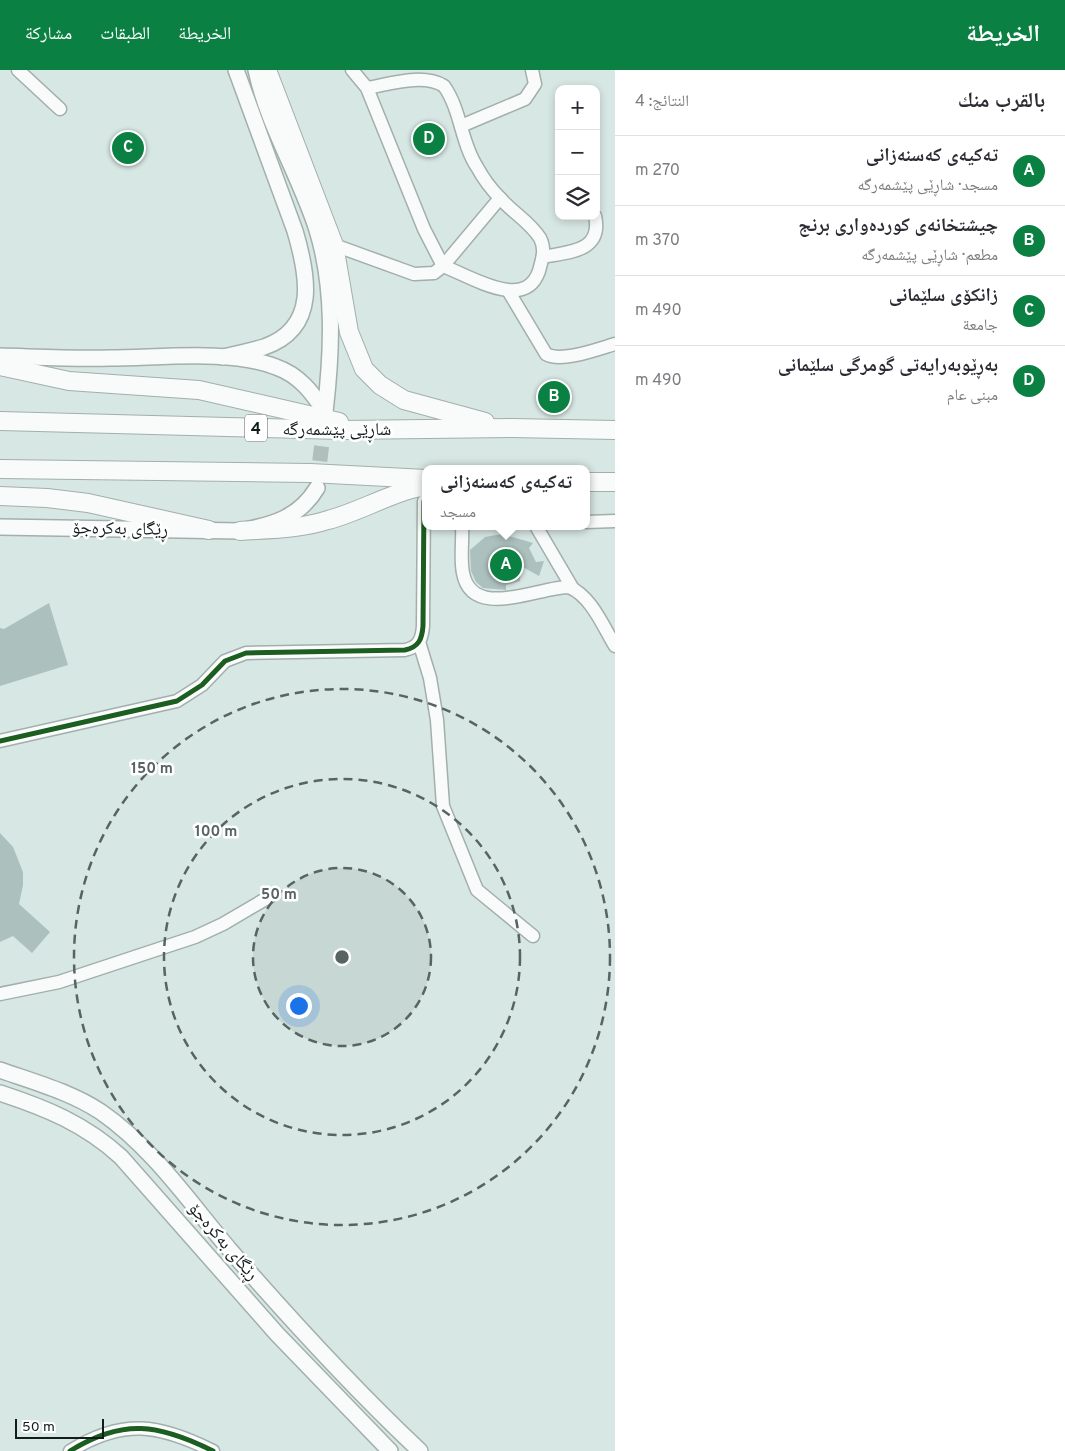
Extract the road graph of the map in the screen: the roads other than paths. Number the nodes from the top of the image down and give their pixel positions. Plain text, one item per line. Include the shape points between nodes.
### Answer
1 (18, 70) edge
2 (236, 70) edge
3 (256, 70) edge
4 (267, 70) edge
5 (352, 70) edge
6 (532, 70) edge
7 (366, 88) junction
8 (60, 109) dead end
9 (461, 126) junction
10 (500, 198) junction
11 (596, 220) edge
12 (334, 245) junction
13 (543, 257) junction
14 (443, 266) junction
15 (509, 292) junction
16 (615, 344) edge
17 (0, 356) edge
18 (223, 357) junction
19 (0, 366) edge
20 (0, 421) edge
21 (512, 428) junction
22 (371, 429) junction
23 (615, 430) edge
24 (0, 469) edge
25 (422, 478) edge
26 (590, 482) edge
27 (615, 482) edge
28 (317, 488) tunnel mouth
29 (0, 496) edge
30 (422, 501) edge
31 (590, 522) edge
32 (615, 522) edge
33 (0, 527) edge
34 (209, 530) junction
35 (240, 530) junction
36 (425, 530) edge
37 (462, 530) edge
38 (538, 530) edge
39 (573, 589) junction
40 (419, 642) junction
41 (615, 646) edge
42 (0, 741) edge
43 (274, 894) dead end
44 (533, 936) dead end
45 (0, 994) edge
46 (0, 1070) edge
47 (0, 1093) edge
48 (70, 1451) edge
49 (213, 1451) edge
50 (390, 1451) edge
51 (420, 1451) edge

1 - 8 street
2 - 18 main road via 295,230 303,262 305,290 302,316 291,332 265,346
3 - 18 main road via 316,229 325,264 330,296 325,412 304,383 290,373 264,363
4 - 12 highway
5 - 7 street
6 - 9 street via 535,84 525,99
7 - 9 street via 419,80 438,83 448,91
7 - 14 street via 424,229
9 - 10 street via 477,167
10 - 13 street via 536,232 544,249
10 - 14 street
11 - 13 street via 597,227 591,242 579,250
12 - 14 street via 414,274 434,273
12 - 21 highway via 350,332 357,355 372,378 414,404
13 - 15 street via 536,279 529,287
14 - 15 street
15 - 16 street via 546,354 553,358
17 - 18 main road
19 - 22 highway via 69,381 199,390
20 - 22 highway, شاڕێی پێشمەرگە / 4
21 - 22 highway, شاڕێی پێشمەرگە / 4
21 - 23 highway, شاڕێی پێشمەرگە / 4
24 - 25 highway
26 - 27 highway
28 - 35 main road, ڕێگای بەکرەجۆ via 307,504 293,515
29 - 34 highway via 88,503
30 - 35 highway via 389,495 348,514 310,525
31 - 32 street
33 - 34 main road, ڕێگای بەکرەجۆ
34 - 35 main road, ڕێگای بەکرەجۆ
36 - 40 street via 423,626
37 - 39 street via 463,574 468,586 481,596 495,600 564,587
38 - 39 street
39 - 41 street via 586,599
40 - 42 street via 405,650 246,654 225,661 202,685 177,701
40 - 44 street via 430,678 437,720 443,806 476,890
43 - 45 street via 195,937 58,982
46 - 51 main road, ڕێگای بەکرەجۆ via 85,1103 136,1141 291,1317
47 - 50 main road, ڕێگای بەکرەجۆ via 74,1122 121,1157 276,1334
48 - 49 street via 100,1434 144,1428 169,1431

